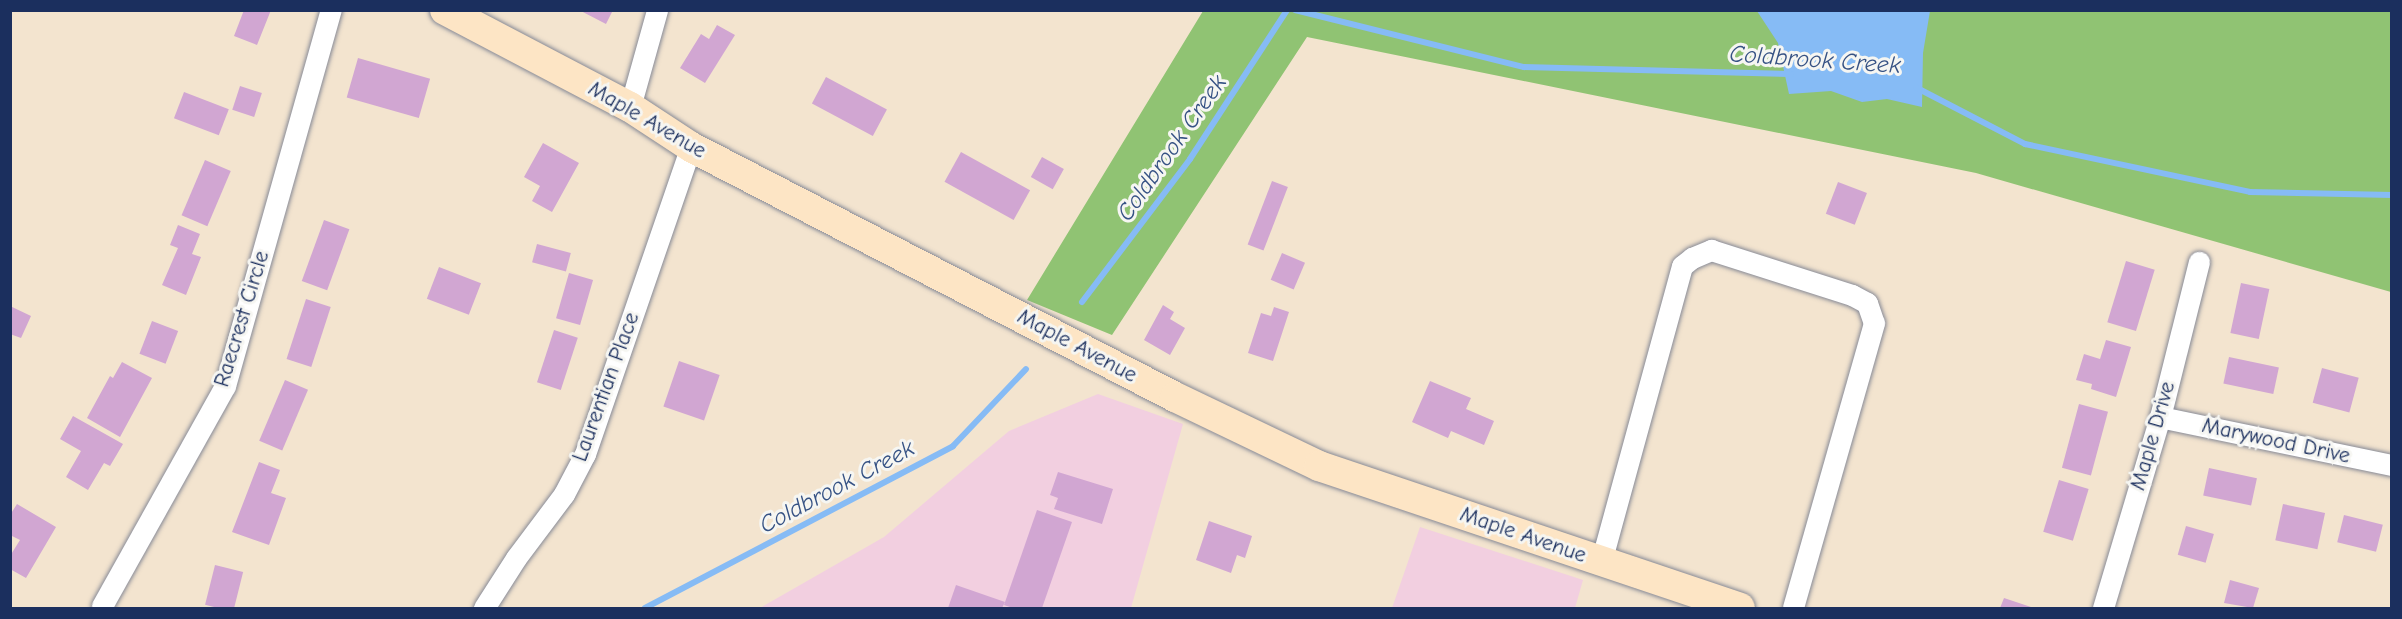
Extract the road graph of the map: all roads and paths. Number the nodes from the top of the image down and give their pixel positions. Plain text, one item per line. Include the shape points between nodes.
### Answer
1 (331, 10) edge
2 (445, 10) edge
3 (657, 10) edge
4 (630, 107) junction
5 (691, 147) junction
6 (2199, 262) dead end
7 (2160, 417) junction
8 (2391, 465) edge
9 (1601, 562) junction
10 (102, 606) dead end
11 (484, 609) edge
12 (1740, 609) edge
13 (1793, 609) edge
14 (2103, 609) edge

1 - 10 street, Raecrest Circle via 225,386
2 - 4 main road, Maple Avenue
3 - 4 street
4 - 5 main road, Maple Avenue
5 - 9 main road, Maple Avenue via 1175,397 1319,466
5 - 11 street, Laurentian Place via 585,454 564,494
6 - 7 street, Maple Drive
7 - 8 street, Marywood Drive
7 - 14 street, Maple Drive
9 - 12 main road, Maple Avenue
9 - 13 street via 1682,266 1711,250 1852,294 1867,303 1874,323

